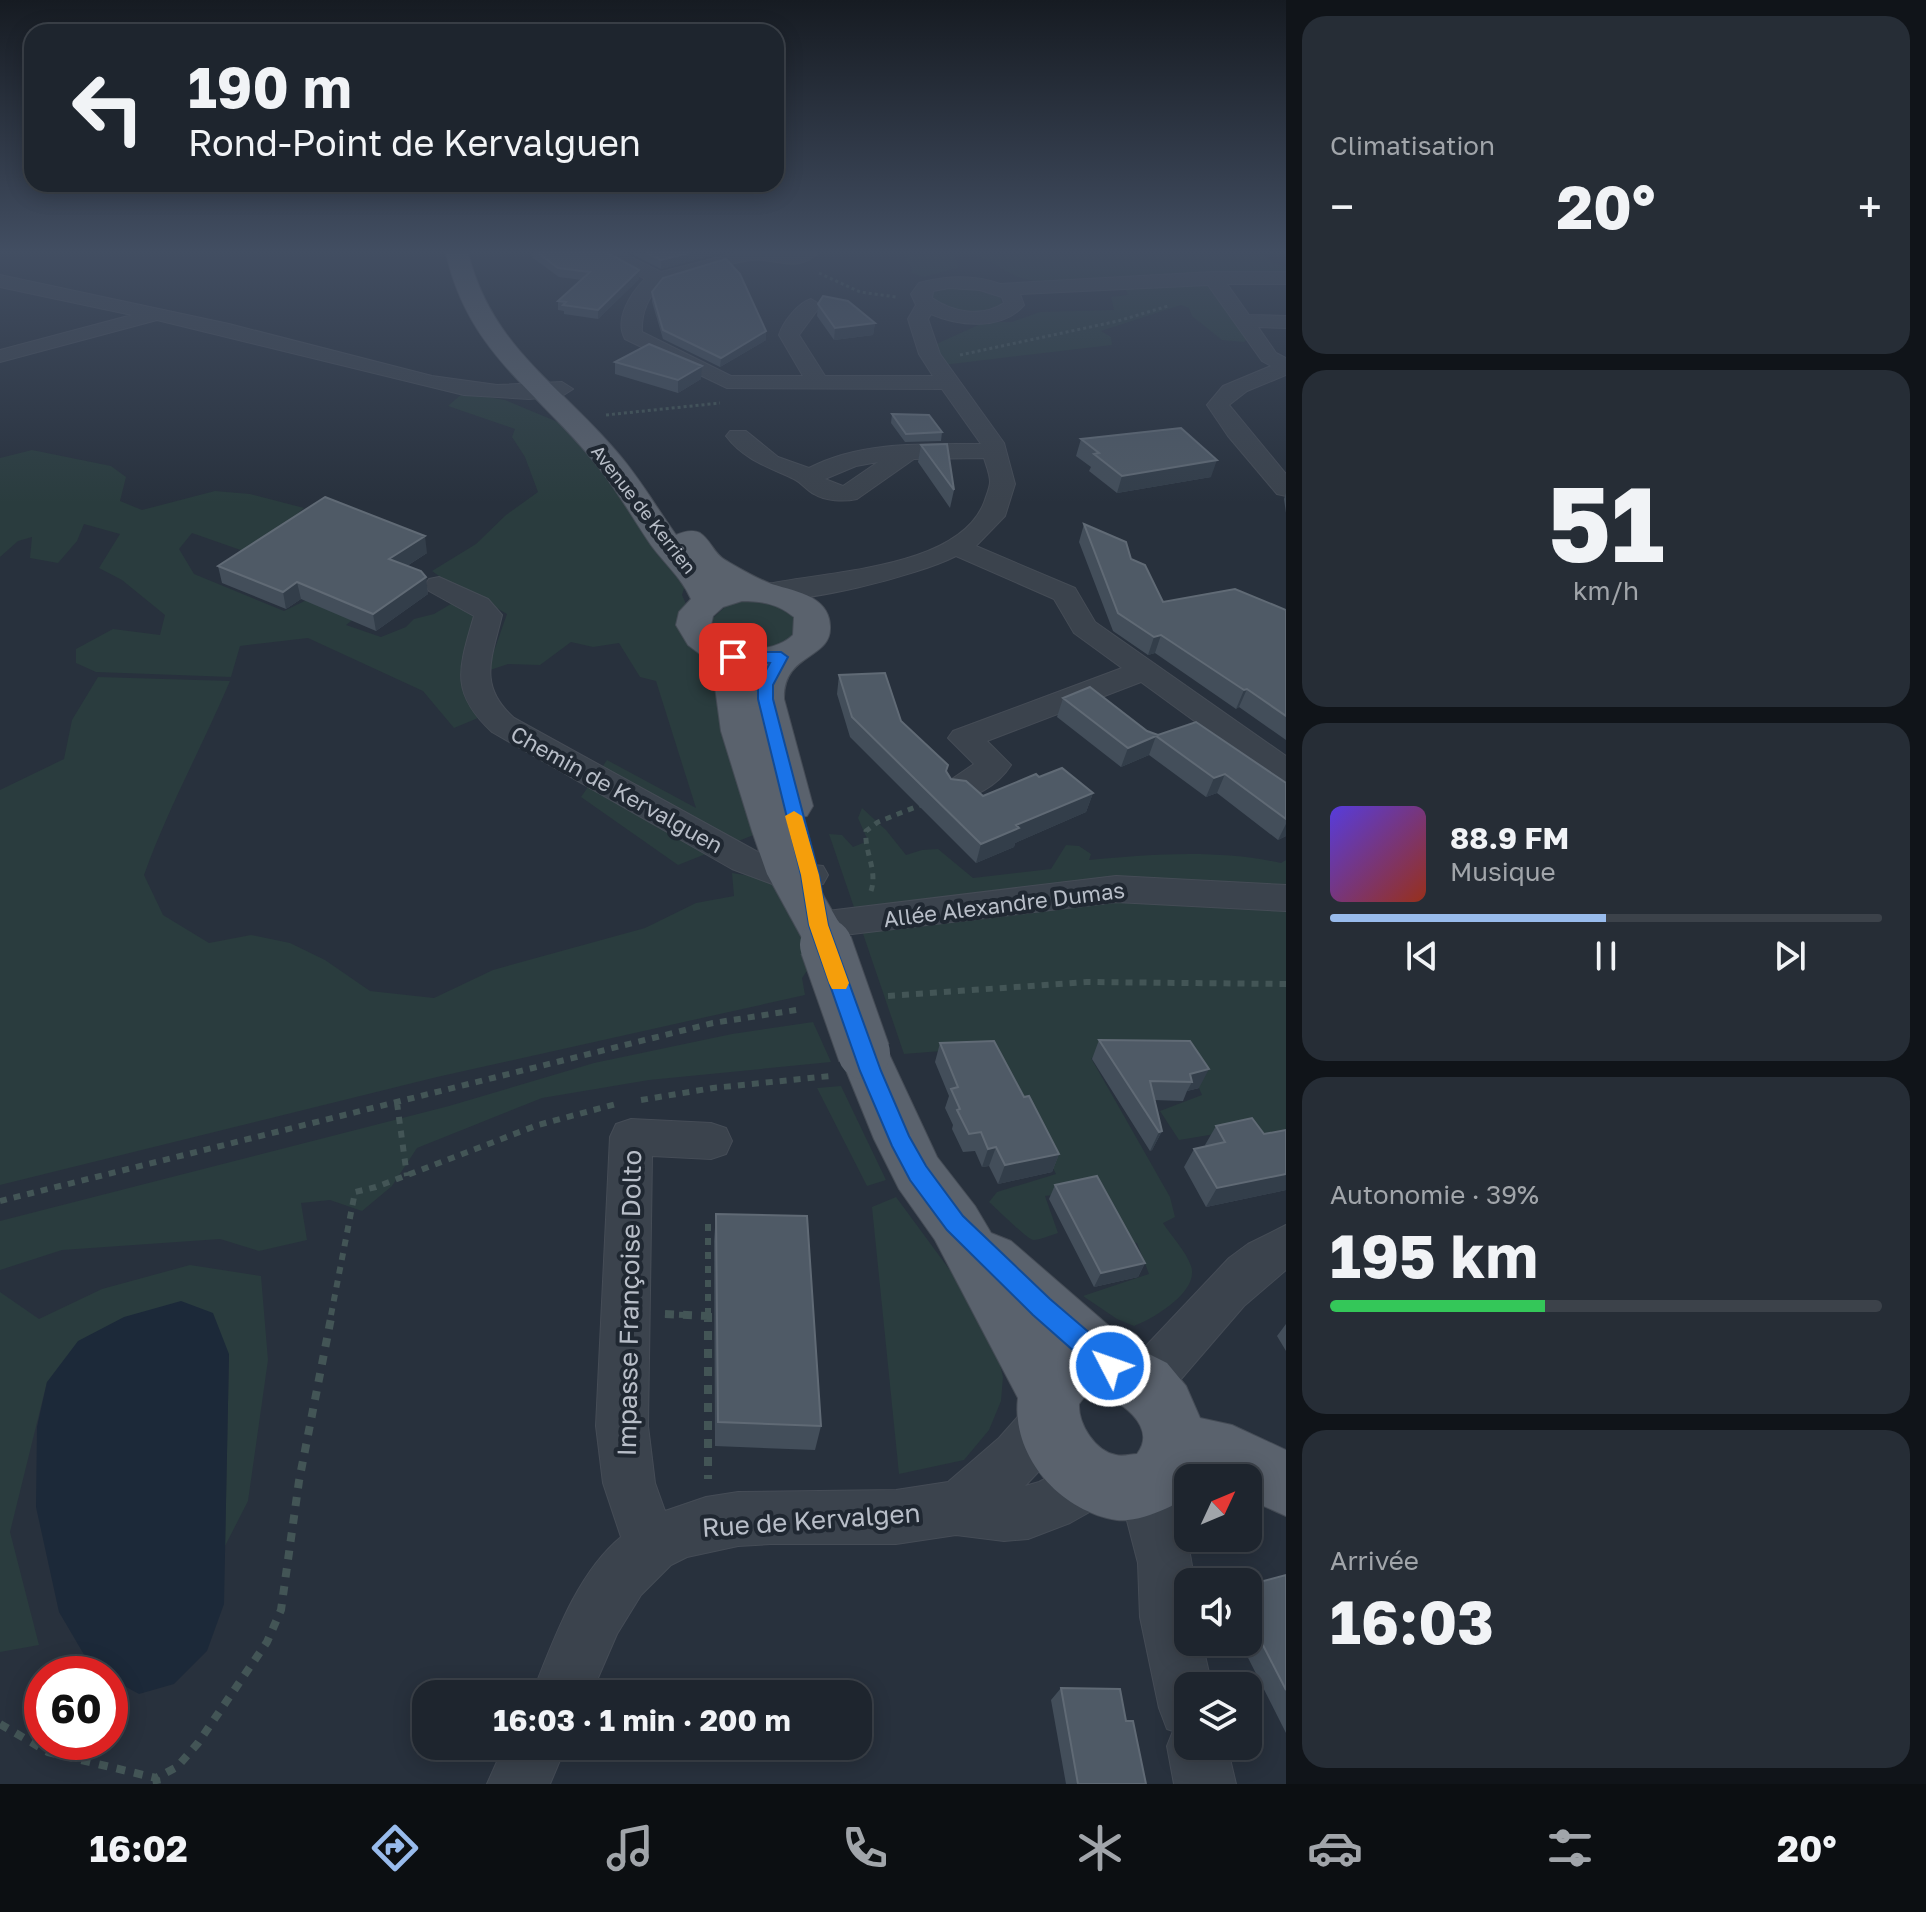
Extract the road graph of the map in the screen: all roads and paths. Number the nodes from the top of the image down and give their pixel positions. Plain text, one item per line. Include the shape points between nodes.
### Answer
1 (73, 336) edge
2 (247, 336) edge
3 (495, 336) edge
4 (634, 336) edge
5 (790, 336) edge
6 (929, 336) edge
7 (1043, 336) edge
8 (1254, 336) edge
9 (925, 339) joint
10 (0, 356) edge
11 (932, 362) junction
12 (1285, 366) edge
13 (946, 383) junction
14 (819, 384) junction
15 (552, 390) junction
16 (859, 431) dead end
17 (738, 436) dead end
18 (996, 451) junction
19 (906, 454) junction
20 (867, 458) junction
21 (811, 477) junction
22 (1286, 489) edge
23 (955, 546) junction
24 (858, 581) junction
25 (439, 585) dead end
26 (764, 592) junction
27 (709, 601) junction
28 (813, 617) junction
29 (719, 652) junction
30 (781, 657) junction
31 (1143, 671) junction
32 (1089, 691) junction
33 (1121, 716) edge
34 (1286, 772) edge
35 (961, 789) joint
36 (800, 875) junction
37 (1286, 898) edge
38 (829, 928) junction
39 (1286, 984) edge
40 (874, 997) dead end
41 (816, 1007) dead end
42 (397, 1103) junction
43 (711, 1141) dead end
44 (0, 1201) edge
45 (955, 1223) junction
46 (708, 1224) dead end
47 (1286, 1246) edge
48 (1127, 1375) junction
49 (1049, 1407) junction
50 (1137, 1469) junction
51 (1286, 1484) edge
52 (958, 1508) junction
53 (707, 1523) junction
54 (651, 1546) junction
55 (1180, 1672) edge
56 (568, 1680) edge
57 (0, 1724) edge
58 (529, 1760) edge
59 (1200, 1760) edge
60 (157, 1781) edge
61 (518, 1784) edge
62 (1205, 1784) edge

1 - 10 street
2 - 15 street via 447,385 497,393
3 - 15 main road, Avenue de Kerrien via 510,359
4 - 14 street via 727,382
5 - 14 street
6 - 9 street
7 - 11 path
8 - 12 street via 1269,357
9 - 11 street
11 - 13 street
12 - 22 street via 1229,391 1218,405
13 - 14 street
13 - 18 street
15 - 26 main road, Avenue de Kerrien via 640,470 702,558
15 - 27 main road, Avenue de Kerrien via 703,585
16 - 20 street
17 - 21 street via 770,462
18 - 19 street
18 - 23 street via 1002,475 999,499 984,524
19 - 20 street
19 - 21 street via 848,494 816,487
20 - 21 street
23 - 24 street via 915,566
23 - 31 street via 1065,594 1084,627
24 - 26 street
24 - 28 street via 839,591
25 - 36 street, Chemin de Kervalguen via 488,615 473,672 477,696 493,717 744,860 765,870
26 - 27 main road via 740,591
26 - 28 main road via 796,601
27 - 29 main road via 697,610 695,632
28 - 30 main road via 814,636
29 - 30 main road via 749,659
29 - 36 main road via 731,672 740,731
30 - 36 main road via 765,685 765,699
31 - 32 street
31 - 34 street via 1196,724
32 - 33 street
32 - 35 street via 964,738 995,765
35 - 38 path via 866,831 874,885
36 - 38 main road
37 - 38 street, Allée Alexandre Dumas via 1116,889
38 - 45 main road, bridge via 864,1053 900,1139
39 - 40 path via 1011,983
41 - 42 path via 713,1023
42 - 44 path
42 - 60 path via 407,1176 355,1192 301,1466 281,1610 267,1642 198,1743
43 - 54 street, Impasse Françoise Dolto via 631,1137 622,1426 629,1483
45 - 48 main road via 1041,1307
45 - 49 main road
46 - 53 path
47 - 48 street via 1247,1270 1173,1358
48 - 49 main road via 1094,1364 1066,1372
48 - 50 main road via 1167,1411
49 - 50 main road via 1053,1438 1063,1454
49 - 52 street via 1025,1451
50 - 51 main road via 1232,1457
50 - 52 street, Rue de Kervalgen via 1027,1512
50 - 55 street via 1163,1550 1168,1617
52 - 53 street, Rue de Kervalgen via 898,1517
53 - 54 street, Rue de Kervalgen
54 - 56 street, Rue de Kervalgen via 609,1596
57 - 60 path via 48,1752
58 - 61 street
59 - 62 street

